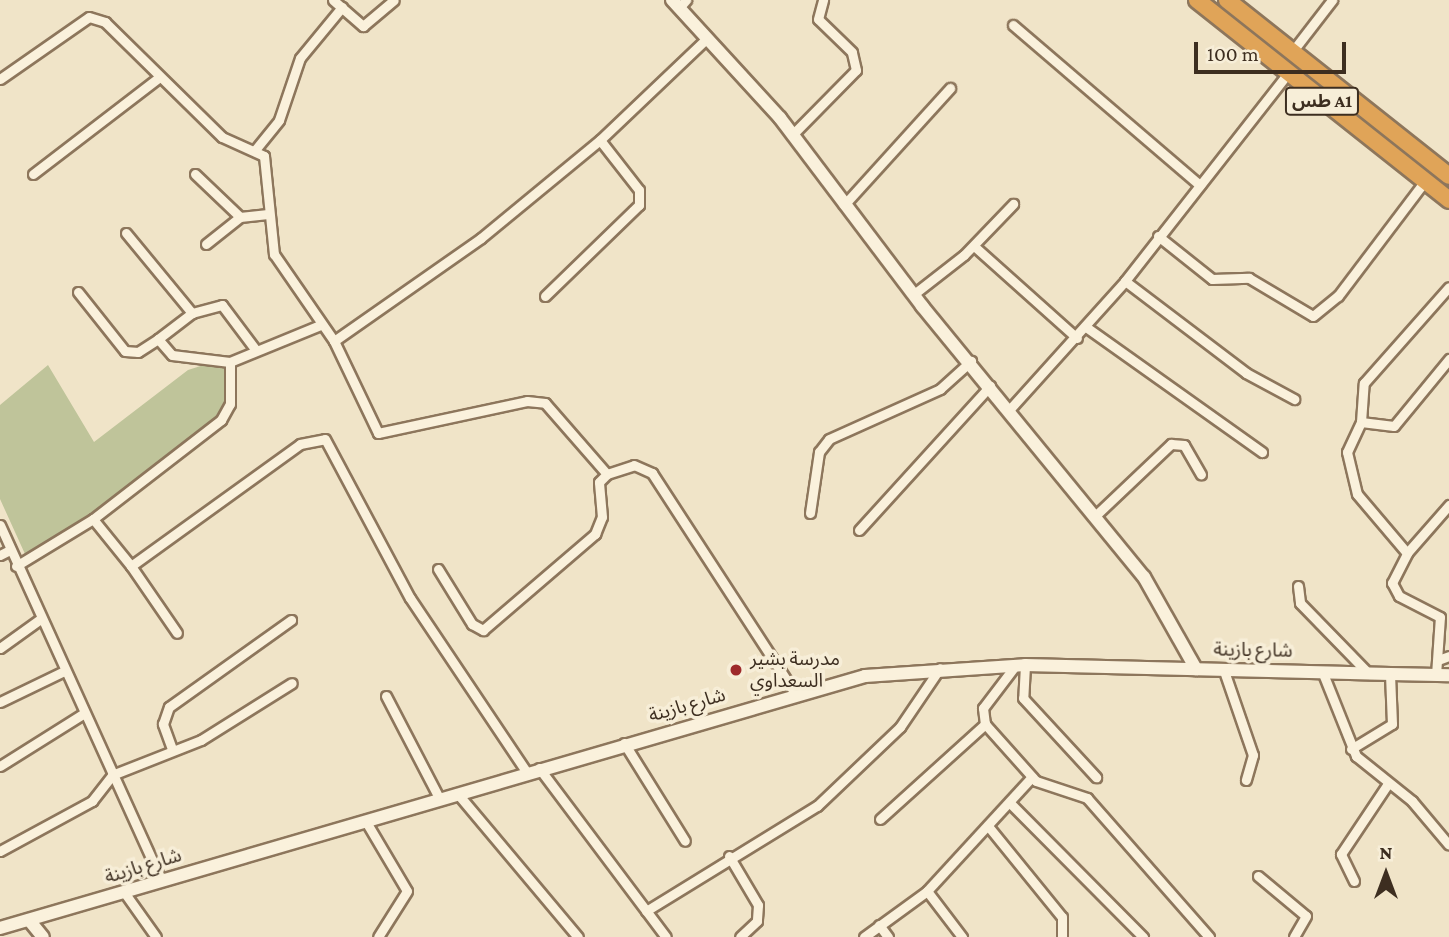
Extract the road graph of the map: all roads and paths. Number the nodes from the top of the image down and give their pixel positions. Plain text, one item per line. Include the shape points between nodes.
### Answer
1 (333, 0) edge
2 (394, 0) edge
3 (823, 0) edge
4 (1197, 0) edge
5 (1227, 0) edge
6 (1332, 0) edge
7 (679, 3) edge
8 (342, 7) junction
9 (1013, 25) dead end
10 (707, 38) junction
11 (1292, 52) junction
12 (1288, 73) junction
13 (158, 78) junction
14 (0, 79) edge
15 (950, 88) dead end
16 (792, 135) junction
17 (600, 139) junction
18 (255, 150) junction
19 (33, 174) dead end
20 (195, 174) dead end
21 (1449, 176) edge
22 (1425, 181) junction
23 (1200, 185) junction
24 (1449, 200) edge
25 (1013, 204) dead end
26 (844, 205) junction
27 (268, 214) junction
28 (240, 217) junction
29 (126, 233) dead end
30 (1158, 236) junction
31 (206, 244) dead end
32 (974, 246) junction
33 (1125, 281) junction
34 (1449, 287) edge
35 (78, 292) dead end
36 (914, 294) junction
37 (545, 296) dead end
38 (192, 313) junction
39 (320, 325) junction
40 (1086, 327) junction
41 (1077, 338) junction
42 (158, 339) junction
43 (334, 341) junction
44 (255, 349) junction
45 (1449, 359) edge
46 (971, 361) junction
47 (230, 362) junction
48 (990, 386) junction
49 (1294, 399) dead end
50 (1010, 410) junction
51 (1362, 422) junction
52 (1262, 452) dead end
53 (607, 474) junction
54 (1201, 474) dead end
55 (1449, 505) edge
56 (810, 513) dead end
57 (1095, 516) junction
58 (93, 519) junction
59 (0, 525) edge
60 (859, 530) dead end
61 (10, 550) junction
62 (1407, 553) junction
63 (0, 555) edge
64 (16, 566) junction
65 (131, 566) junction
66 (438, 569) dead end
67 (1298, 586) dead end
68 (39, 620) junction
69 (291, 620) dead end
70 (177, 633) dead end
71 (0, 648) edge
72 (1449, 656) edge
73 (1438, 660) junction
74 (1020, 666) junction
75 (940, 668) junction
76 (1223, 668) junction
77 (1196, 669) junction
78 (1322, 671) junction
79 (62, 672) junction
80 (1368, 673) junction
81 (1390, 674) junction
82 (1443, 675) edge
83 (292, 683) dead end
84 (796, 695) junction
85 (386, 696) dead end
86 (0, 701) edge
87 (83, 714) junction
88 (985, 724) junction
89 (624, 743) junction
90 (172, 750) junction
91 (1351, 750) junction
92 (0, 766) edge
93 (532, 769) junction
94 (112, 775) junction
95 (1032, 777) junction
96 (1096, 777) dead end
97 (1246, 780) dead end
98 (1387, 785) junction
99 (457, 793) junction
100 (439, 799) junction
101 (1010, 803) junction
102 (880, 819) dead end
103 (365, 820) junction
104 (988, 826) junction
105 (685, 841) dead end
106 (1449, 845) edge
107 (0, 852) edge
108 (729, 856) junction
109 (1258, 876) dead end
110 (161, 880) junction
111 (1354, 881) dead end
112 (927, 891) junction
113 (124, 892) junction
114 (646, 911) junction
115 (29, 920) junction
116 (879, 925) junction
117 (0, 928) edge
118 (43, 937) edge
119 (156, 937) edge
120 (378, 937) edge
121 (578, 937) edge
122 (666, 937) edge
123 (740, 937) edge
124 (863, 937) edge
125 (888, 937) edge
126 (962, 937) edge
127 (1062, 937) edge
128 (1143, 937) edge
129 (1209, 937) edge
130 (1294, 937) edge

1 - 8 street
2 - 8 street via 367,26
3 - 16 street via 818,19 852,52 856,70
4 - 12 highway, طس A1
5 - 11 highway, طس A1
6 - 11 street
7 - 10 street
8 - 18 street via 300,58 279,120
9 - 23 street
10 - 16 street
10 - 17 street
11 - 21 highway, طس A1
12 - 22 highway, طس A1
12 - 23 street
13 - 14 street via 96,17
13 - 18 street via 222,137
13 - 19 street
15 - 26 street
16 - 26 street
17 - 37 street via 639,190 639,205
17 - 43 street via 481,238
18 - 27 street via 269,168
20 - 28 street
22 - 24 highway, طس A1
22 - 30 street via 1338,296 1312,316 1249,278 1212,279
23 - 30 street
25 - 32 street
26 - 36 street
27 - 28 street
27 - 39 street via 274,254
28 - 31 street
29 - 38 street
30 - 33 street
32 - 36 street
32 - 41 street
33 - 40 street
33 - 49 street via 1246,373
34 - 51 street via 1364,383
35 - 42 street via 125,351 138,352
36 - 46 street
38 - 42 street
38 - 44 street via 222,305
39 - 43 street
39 - 44 street
40 - 41 street
40 - 52 street
41 - 50 street
42 - 47 street via 172,355
43 - 53 street via 378,433 538,401
44 - 47 street
45 - 51 street via 1394,426
46 - 48 street
46 - 56 street via 940,389 829,439 819,452
47 - 58 street via 230,404 221,420
48 - 50 street
48 - 60 street
50 - 57 street
51 - 62 street via 1347,452 1352,484
53 - 66 street via 599,482 602,517 595,534 483,629 472,624
53 - 84 street via 634,465 652,473
54 - 57 street via 1184,445 1171,444
55 - 62 street
57 - 77 street via 1152,587
58 - 64 street
58 - 65 street
59 - 61 street
61 - 63 street
61 - 64 street
62 - 73 street via 1392,588 1438,613
64 - 68 street
65 - 70 street
65 - 93 street via 319,436 410,598
67 - 80 street via 1300,603
68 - 71 street
68 - 79 street
69 - 90 street via 169,707 163,724
72 - 73 street
73 - 82 street
74 - 75 street, شارع بازينة
74 - 77 street, شارع بازينة
74 - 88 street via 983,708
74 - 96 street via 1023,698
75 - 84 street, شارع بازينة via 865,676
75 - 108 street via 913,710 817,806
76 - 77 street, شارع بازينة
76 - 78 street, شارع بازينة
76 - 97 street via 1253,755
78 - 80 street, شارع بازينة
78 - 91 street
79 - 86 street
79 - 87 street
80 - 81 street, شارع بازينة
81 - 82 street, شارع بازينة
81 - 91 street via 1392,724
83 - 90 street via 201,740
84 - 89 street, شارع بازينة
85 - 100 street
87 - 92 street
87 - 94 street
88 - 95 street
88 - 102 street
89 - 93 street, شارع بازينة
89 - 105 street
90 - 94 street
91 - 98 street
93 - 99 street, شارع بازينة
93 - 114 street
94 - 107 street via 83,807
94 - 110 street
95 - 101 street
95 - 129 street via 1087,798
98 - 106 street via 1412,800
98 - 111 street via 1341,854
99 - 100 street, شارع بازينة
99 - 121 street
100 - 103 street, شارع بازينة
101 - 104 street
101 - 128 street
103 - 110 street, شارع بازينة
103 - 120 street via 407,891
104 - 112 street
104 - 127 street via 1062,917
108 - 114 street
108 - 123 street via 758,905 757,921
109 - 130 street via 1306,916
110 - 113 street, شارع بازينة
112 - 116 street
112 - 126 street
113 - 115 street, شارع بازينة
113 - 119 street
114 - 122 street
115 - 117 street, شارع بازينة
115 - 118 street
116 - 124 street
116 - 125 street

